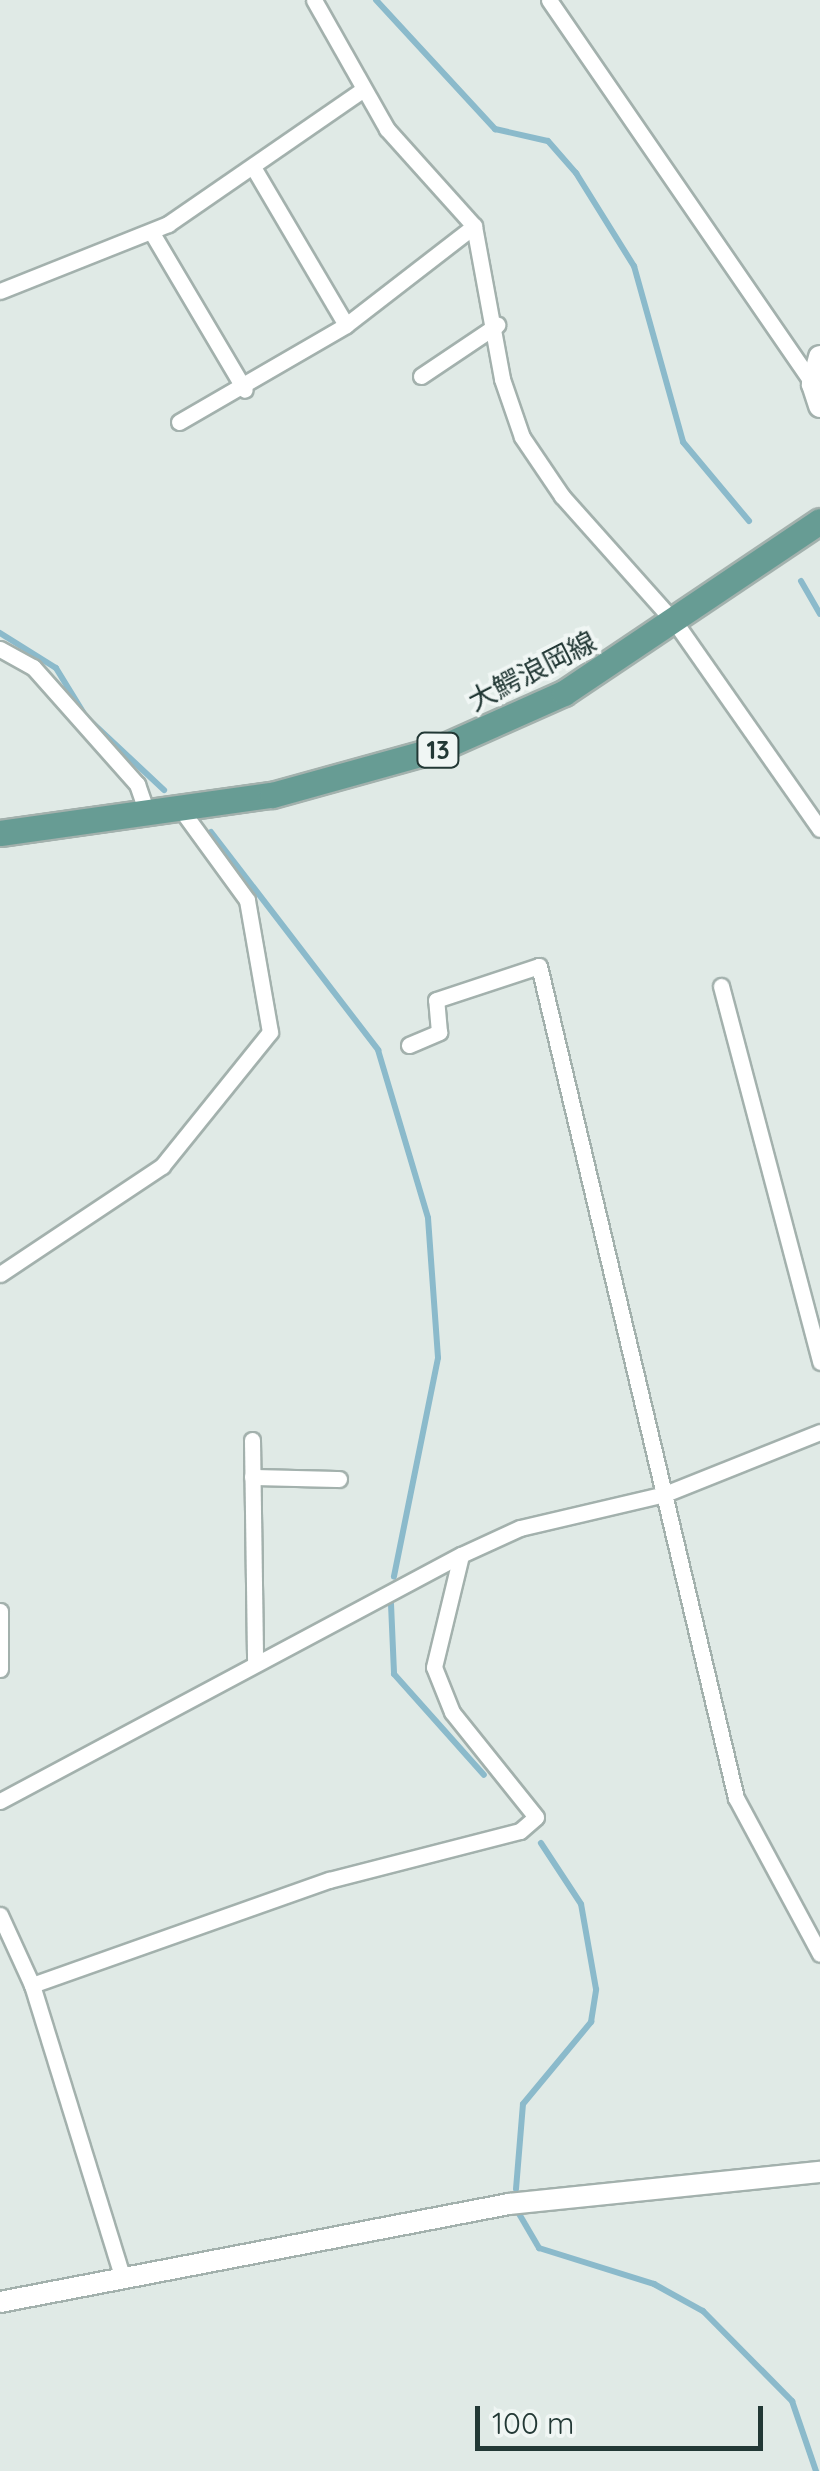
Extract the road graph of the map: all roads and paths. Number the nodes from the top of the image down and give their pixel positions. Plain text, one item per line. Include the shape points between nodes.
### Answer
1 (314, 0) edge
2 (549, 0) edge
3 (361, 91) junction
4 (253, 167) junction
5 (474, 226) junction
6 (152, 233) junction
7 (0, 291) edge
8 (346, 325) junction
9 (496, 325) junction
10 (820, 357) edge
11 (421, 376) dead end
12 (245, 390) junction
13 (816, 395) edge
14 (179, 422) dead end
15 (820, 521) edge
16 (678, 625) junction
17 (0, 649) edge
18 (182, 811) junction
19 (147, 813) junction
20 (820, 829) edge
21 (0, 833) edge
22 (721, 986) dead end
23 (409, 1045) dead end
24 (0, 1274) edge
25 (820, 1362) edge
26 (820, 1432) edge
27 (252, 1440) dead end
28 (252, 1477) junction
29 (339, 1479) dead end
30 (665, 1494) junction
31 (460, 1555) junction
32 (0, 1611) edge
33 (254, 1663) junction
34 (0, 1669) edge
35 (0, 1801) edge
36 (812, 1913) edge
37 (0, 1915) edge
38 (18, 1954) junction
39 (820, 1954) edge
40 (0, 1959) edge
41 (32, 1985) junction
42 (820, 2172) edge
43 (123, 2279) junction
44 (0, 2302) edge

1 - 3 street
2 - 13 street
3 - 4 street
3 - 5 street
4 - 6 street
4 - 8 street
5 - 8 street
5 - 9 street
6 - 7 street
6 - 12 street
8 - 12 street
9 - 11 street
9 - 16 street via 522,437 562,496
10 - 13 main road
12 - 14 street
15 - 16 main road, 大鰐浪岡線 / 13
16 - 18 main road, 大鰐浪岡線 / 13 via 564,693 438,750
16 - 20 street
17 - 19 street via 34,668 138,784
18 - 19 main road, 大鰐浪岡線 / 13
18 - 24 street via 247,900 270,1032 162,1166
19 - 21 main road, 大鰐浪岡線 / 13
22 - 25 street
23 - 30 street via 439,1032 436,1000 539,966
26 - 30 street
27 - 28 street
28 - 29 street
28 - 33 street
30 - 31 street via 520,1528
30 - 36 street via 736,1798
31 - 33 street
31 - 41 street via 434,1667 452,1712 536,1818 520,1831 329,1880
32 - 34 street
33 - 35 street
36 - 39 street
37 - 38 street
38 - 40 street
38 - 41 street
41 - 43 street
42 - 43 street via 510,2204
43 - 44 street

